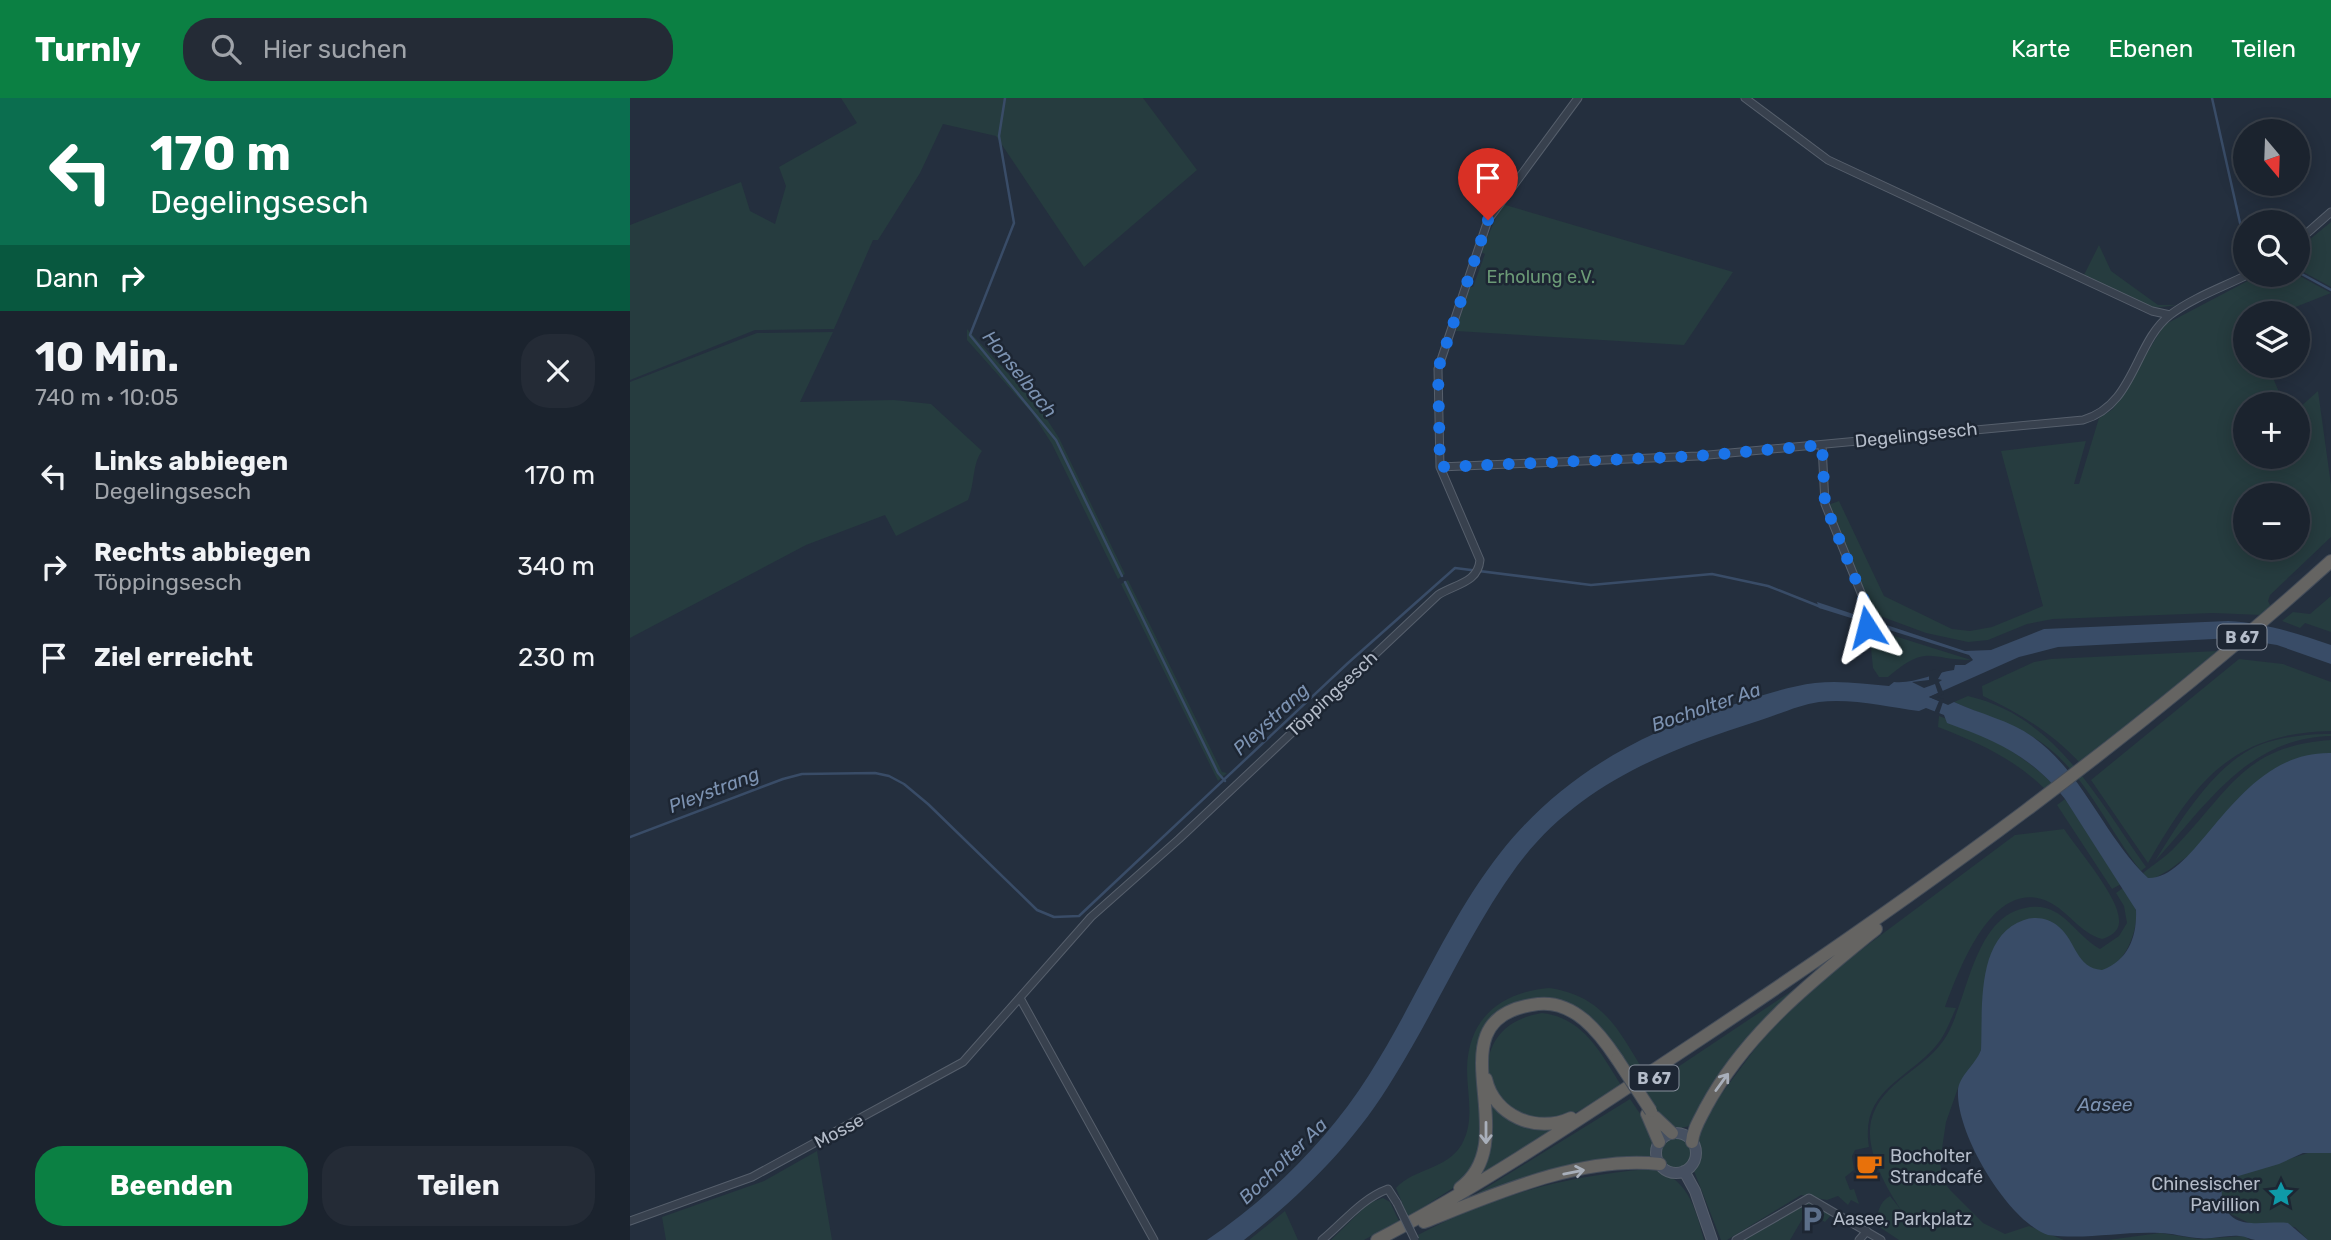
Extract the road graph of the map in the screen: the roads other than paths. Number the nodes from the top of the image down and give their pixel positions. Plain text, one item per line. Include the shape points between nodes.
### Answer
1 (1578, 98) edge
2 (1745, 98) edge
3 (2331, 212) edge
4 (2310, 230) edge
5 (2233, 282) edge
6 (2170, 315) junction
7 (1822, 445) junction
8 (1440, 467) junction
9 (2331, 561) edge
10 (2331, 571) edge
11 (2301, 592) junction
12 (1865, 636) dead end
13 (2010, 827) junction
14 (1885, 922) junction
15 (1020, 998) junction
16 (1615, 1061) junction
17 (1622, 1090) junction
18 (1649, 1112) junction
19 (1672, 1133) junction
20 (1659, 1142) junction
21 (1692, 1142) junction
22 (1660, 1164) junction
23 (1684, 1171) junction
24 (630, 1221) edge
25 (1417, 1224) junction
26 (1867, 1231) junction
27 (1391, 1236) edge
28 (1154, 1240) edge
29 (1322, 1240) edge
30 (1377, 1240) edge
31 (1415, 1240) edge
32 (1712, 1240) edge
33 (1737, 1240) edge
34 (1859, 1240) edge
35 (1881, 1240) edge

1 - 8 street, Töppingsesch via 1495,208 1482,233 1438,369
2 - 6 street via 1828,160 2152,311
3 - 4 street
5 - 6 street, Degelingsesch
6 - 7 street, Degelingsesch via 2112,405 2097,415
7 - 8 street, Degelingsesch via 1698,456
7 - 12 street via 1825,504 1870,616
8 - 15 street, Töppingsesch via 1480,560 1474,578 1438,595 1091,917
9 - 11 highway, B 67
10 - 11 highway, B 67
11 - 13 highway, B 67
13 - 14 highway, B 67
13 - 17 highway, B 67
21 -> 14 highway, B 67 via 1716,1088 1762,1028 1805,986
14 - 25 highway, B 67 via 1689,1056
15 - 24 street, Mosse via 963,1062 951,1069 752,1177
15 - 28 street
16 - 17 highway, B 67 via 1589,1029 1549,1009 1520,1013 1505,1021 1493,1033 1485,1052 1485,1070 1488,1088 1503,1108 1517,1118 1548,1125
16 - 18 highway, B 67, bridge
16 -> 27 highway, B 67 via 1591,1026 1562,1006 1529,1005 1500,1019 1483,1044 1480,1060 1488,1134 1480,1168
17 - 27 highway, B 67
18 - 19 highway, B 67
18 - 20 highway, B 67
19 - 20 main road
19 - 21 main road
20 - 22 main road
21 - 23 main road via 1693,1161
22 - 23 main road via 1673,1172
25 -> 22 highway, B 67 via 1530,1182 1612,1165
23 - 32 main road
25 - 27 highway, B 67
26 - 33 street via 1809,1198
26 - 34 street
26 - 35 street
27 - 30 highway, B 67
29 - 31 street, bridge via 1358,1206 1388,1189

